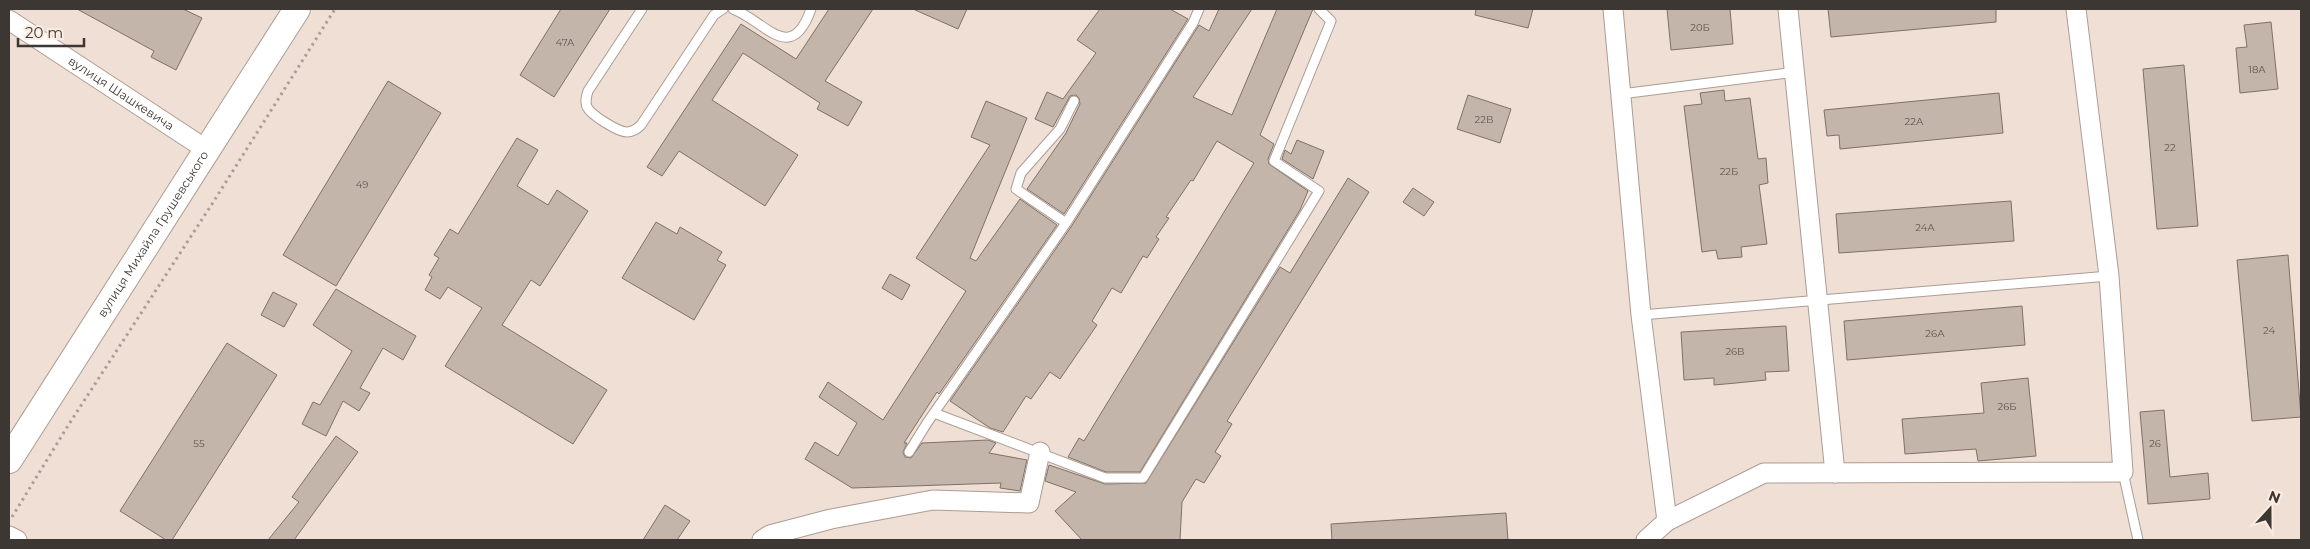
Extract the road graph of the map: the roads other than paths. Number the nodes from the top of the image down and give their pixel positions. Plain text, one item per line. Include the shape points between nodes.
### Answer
1 (297, 9) edge
2 (642, 9) edge
3 (723, 9) edge
4 (733, 9) edge
5 (811, 9) edge
6 (1199, 9) edge
7 (1319, 9) edge
8 (1613, 9) edge
9 (1788, 9) edge
10 (2076, 9) edge
11 (9, 20) edge
12 (1796, 72) junction
13 (1621, 94) junction
14 (1074, 100) dead end
15 (207, 150) junction
16 (1066, 222) junction
17 (2109, 276) junction
18 (1818, 300) junction
19 (1640, 315) junction
20 (934, 413) junction
21 (909, 452) dead end
22 (1040, 452) junction
23 (9, 460) edge
24 (2123, 472) junction
25 (1835, 474) junction
26 (1667, 521) junction
27 (9, 536) edge
28 (17, 540) edge
29 (762, 540) edge
30 (1646, 540) edge
31 (2138, 540) edge

1 - 15 main road, вулиця Михайла Грушевського
2 - 3 lane via 585,100 593,115 627,132 635,131 641,125 714,15
4 - 5 lane via 783,38 792,37 798,31
6 - 16 lane
7 - 22 lane via 1330,21 1274,161 1319,191 1143,478 1105,478
8 - 13 street
9 - 12 street
10 - 17 street
11 - 15 street, вулиця Шашкевича
12 - 13 lane
12 - 18 street
13 - 19 street
14 - 16 lane via 1060,130 1021,173 1016,189
15 - 23 main road, вулиця Михайла Грушевського
16 - 20 lane
17 - 18 lane
17 - 24 street
18 - 19 lane
18 - 25 street
19 - 26 street
20 - 21 lane
20 - 22 lane
22 - 29 street via 1029,503 933,500 832,519
24 - 25 street
24 - 31 lane
25 - 26 street via 1764,473
26 - 30 street
27 - 28 street

